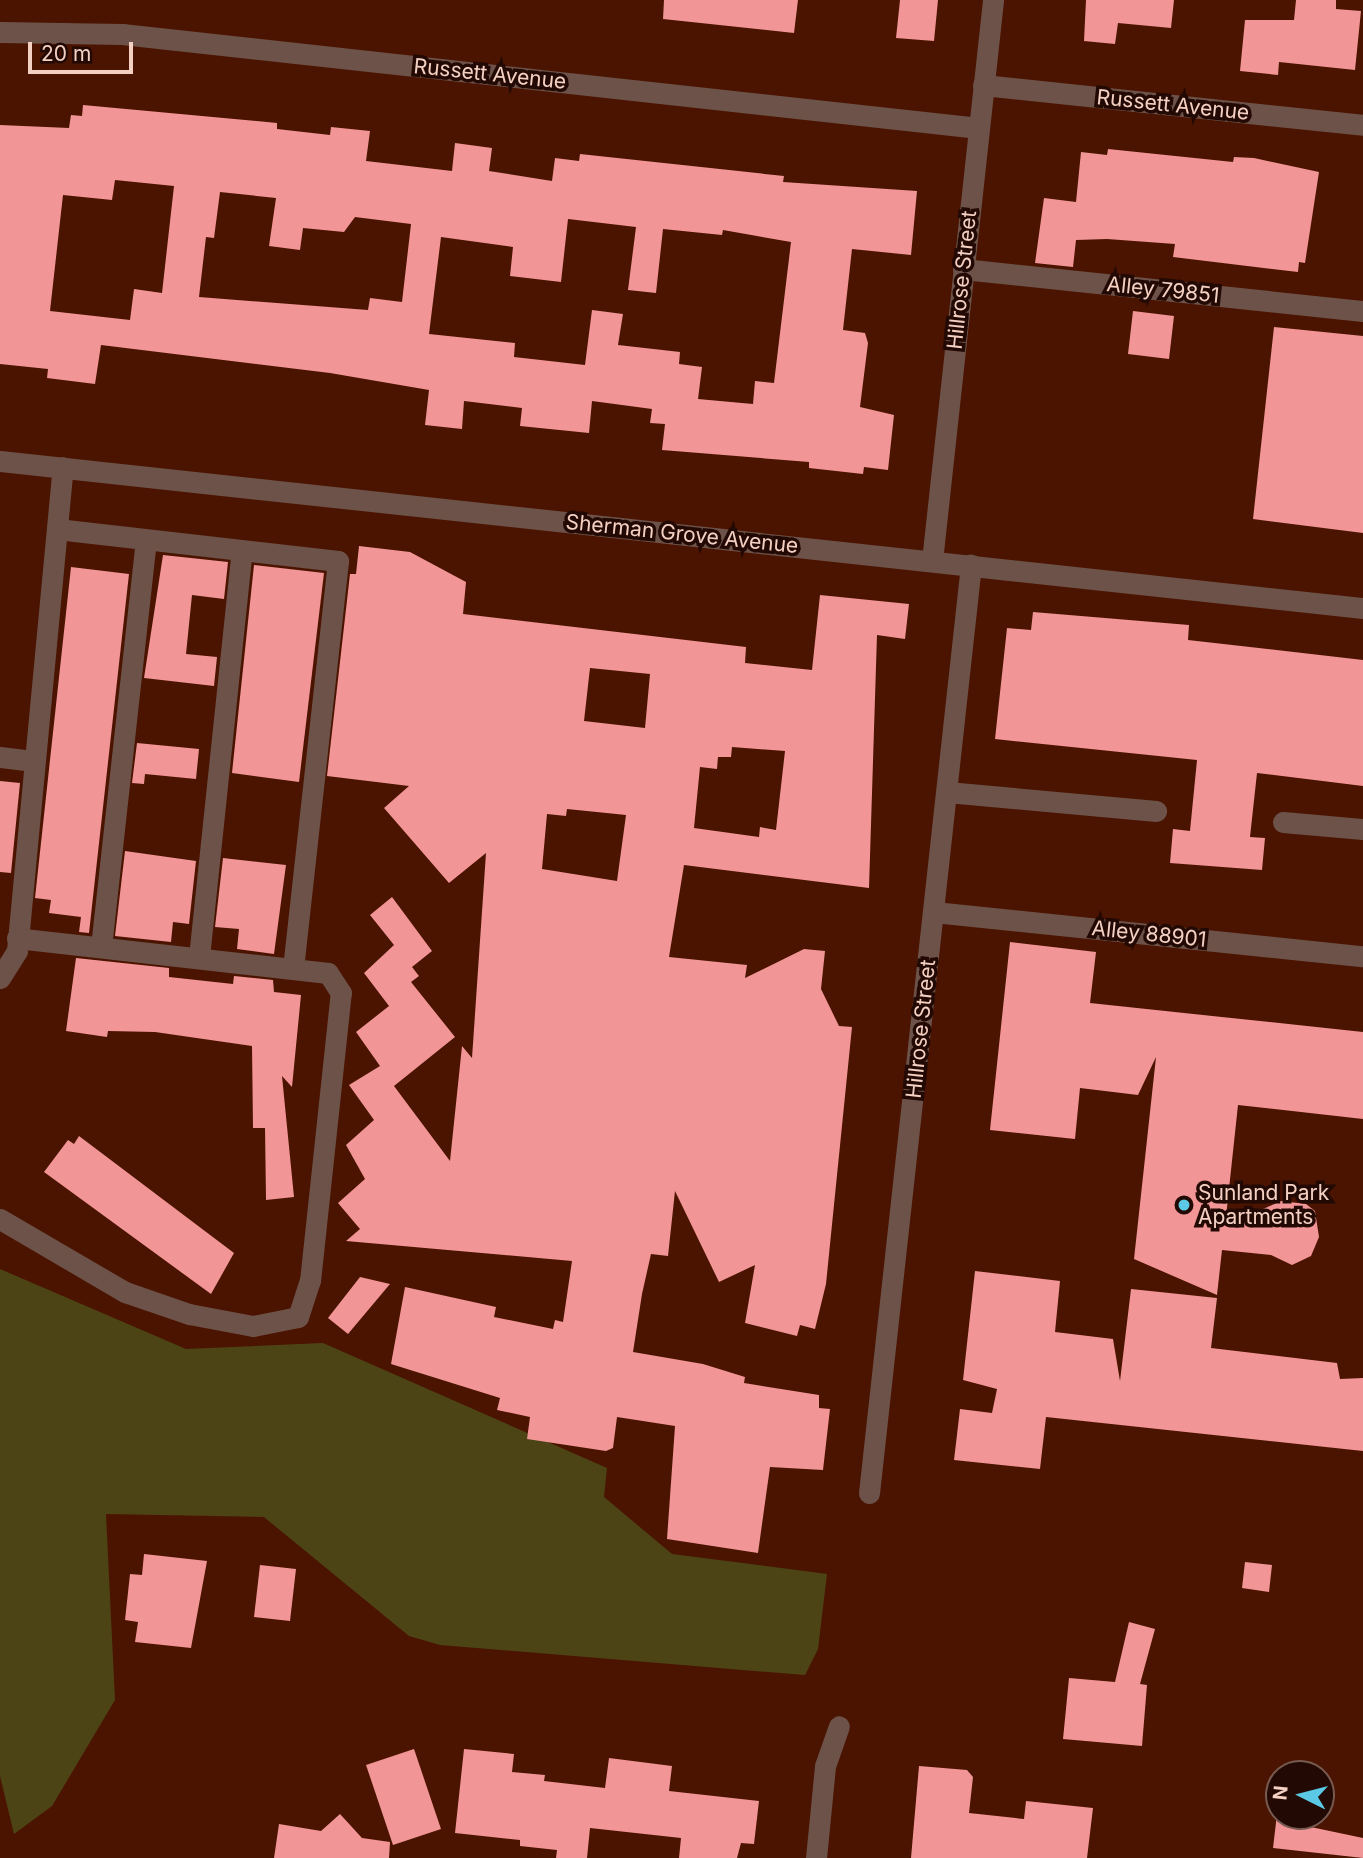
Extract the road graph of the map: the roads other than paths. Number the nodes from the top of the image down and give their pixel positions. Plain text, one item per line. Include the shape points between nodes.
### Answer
1 (993, 0) edge
2 (0, 33) edge
3 (983, 85) junction
4 (1363, 125) edge
5 (979, 128) junction
6 (963, 269) junction
7 (1363, 311) edge
8 (0, 461) edge
9 (63, 467) junction
10 (57, 529) junction
11 (146, 539) junction
12 (242, 551) junction
13 (932, 561) junction
14 (971, 565) junction
15 (1363, 608) edge
16 (0, 757) edge
17 (34, 761) junction
18 (947, 792) junction
19 (1156, 811) dead end
20 (1283, 821) dead end
21 (1363, 829) edge
22 (934, 912) junction
23 (17, 938) junction
24 (101, 947) junction
25 (1363, 956) edge
26 (199, 957) junction
27 (293, 970) junction
28 (0, 978) edge
29 (0, 1219) edge
30 (869, 1493) dead end
31 (839, 1726) dead end
32 (816, 1858) edge

1 - 3 street, Hillrose Street
2 - 5 street, Russett Avenue via 122,34
3 - 4 street, Russett Avenue
3 - 5 street, Hillrose Street
5 - 6 street, Hillrose Street
6 - 7 street, Alley 79851
6 - 13 street, Hillrose Street
8 - 9 street, Sherman Grove Avenue
9 - 10 street
9 - 13 street, Sherman Grove Avenue
10 - 11 street
10 - 17 street
11 - 12 street
11 - 24 street
12 - 26 street
12 - 27 street via 338,561
13 - 14 street, Sherman Grove Avenue
14 - 15 street, Sherman Grove Avenue
14 - 18 street, Hillrose Street
16 - 17 street
17 - 23 street
18 - 19 street
18 - 22 street, Hillrose Street
20 - 21 street
22 - 25 street, Alley 88901
22 - 30 street, Hillrose Street
23 - 24 street
23 - 28 street via 12,964
24 - 26 street
26 - 27 street
27 - 29 street via 328,973 341,988 310,1281 298,1317 275,1326 253,1326 190,1314 125,1292
31 - 32 street via 825,1766

